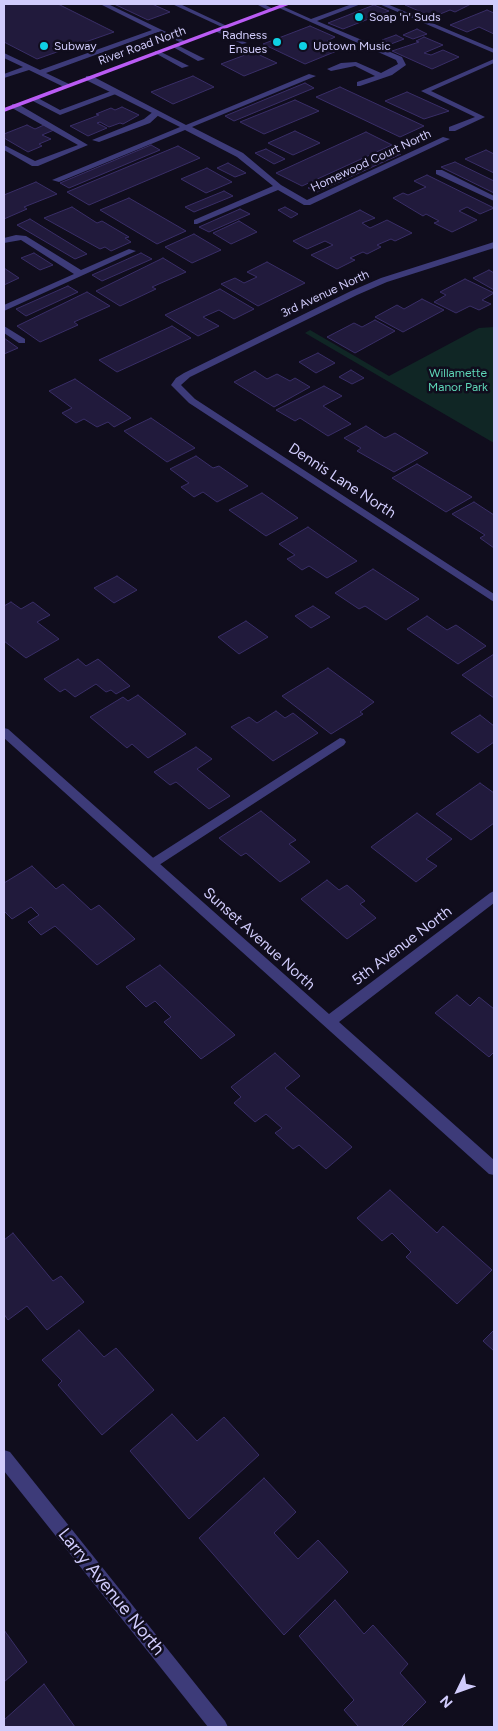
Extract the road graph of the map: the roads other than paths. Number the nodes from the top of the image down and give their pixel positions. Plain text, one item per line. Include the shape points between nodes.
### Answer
1 (103, 4) edge
2 (176, 4) edge
3 (259, 4) edge
4 (288, 4) edge
5 (326, 4) edge
6 (358, 4) edge
7 (382, 4) edge
8 (280, 7) junction
9 (272, 10) junction
10 (341, 10) junction
11 (311, 21) junction
12 (226, 27) junction
13 (158, 30) junction
14 (217, 30) junction
15 (184, 42) junction
16 (244, 43) dead end
17 (175, 46) junction
18 (494, 51) edge
19 (157, 52) junction
20 (4, 55) edge
21 (201, 59) dead end
22 (494, 61) edge
23 (185, 66) dead end
24 (28, 68) junction
25 (332, 69) dead end
26 (39, 73) junction
27 (4, 76) edge
28 (312, 76) dead end
29 (381, 76) junction
30 (89, 78) junction
31 (360, 84) dead end
32 (66, 86) junction
33 (117, 92) junction
34 (33, 99) junction
35 (15, 106) junction
36 (4, 110) edge
37 (156, 113) junction
38 (34, 116) junction
39 (39, 127) dead end
40 (184, 127) junction
41 (452, 129) dead end
42 (48, 132) dead end
43 (446, 139) dead end
44 (96, 140) dead end
45 (4, 147) edge
46 (12, 151) junction
47 (439, 172) dead end
48 (56, 180) dead end
49 (278, 187) junction
50 (494, 199) edge
51 (197, 222) dead end
52 (4, 241) edge
53 (494, 245) edge
54 (132, 251) dead end
55 (81, 274) junction
56 (4, 308) edge
57 (4, 329) edge
58 (22, 341) dead end
59 (176, 385) joint
60 (494, 599) edge
61 (4, 732) edge
62 (340, 742) dead end
63 (152, 864) junction
64 (494, 896) edge
65 (329, 1022) junction
66 (494, 1169) edge
67 (4, 1458) edge
68 (219, 1727) edge

1 - 13 street
2 - 12 street
3 - 9 street
4 - 8 main road, River Road North
5 - 10 street
6 - 10 street
7 - 18 street
8 - 9 main road, River Road North
8 - 11 street
9 - 12 main road, River Road North
10 - 11 street
11 - 29 street via 399,59 402,65
12 - 14 main road, River Road North
13 - 15 street
13 - 26 street
14 - 15 main road, River Road North
14 - 16 street
15 - 17 main road, River Road North
17 - 19 main road, River Road North
17 - 21 street
19 - 23 street
19 - 30 main road, River Road North
20 - 24 street
22 - 41 street via 425,90 481,117
24 - 26 street
24 - 27 street
25 - 29 street via 356,64
26 - 32 street
28 - 40 street
29 - 31 street
30 - 32 main road, River Road North
30 - 33 street, Homewood Court North
32 - 34 main road, River Road North
33 - 34 street via 60,113
33 - 37 street, Homewood Court North
34 - 35 main road, River Road North
35 - 36 main road, River Road North
35 - 38 street
37 - 40 street, Homewood Court North
37 - 44 street via 147,120
38 - 39 street via 34,124
38 - 46 street via 84,145 35,164
40 - 48 street
40 - 49 street, Homewood Court North via 240,155
42 - 46 street via 63,143 57,152 39,157
43 - 49 street, Homewood Court North via 307,203
45 - 46 street
47 - 50 street
49 - 51 street
52 - 55 street via 23,238
53 - 59 street, 3rd Avenue North via 384,280 354,293 187,375
54 - 55 street
55 - 56 street
57 - 58 street
59 - 60 street, Dennis Lane North via 192,401
61 - 63 street, Sunset Avenue North
62 - 63 street
63 - 65 street, Sunset Avenue North
64 - 65 street, 5th Avenue North
65 - 66 street, Sunset Avenue North
67 - 68 street, Larry Avenue North

